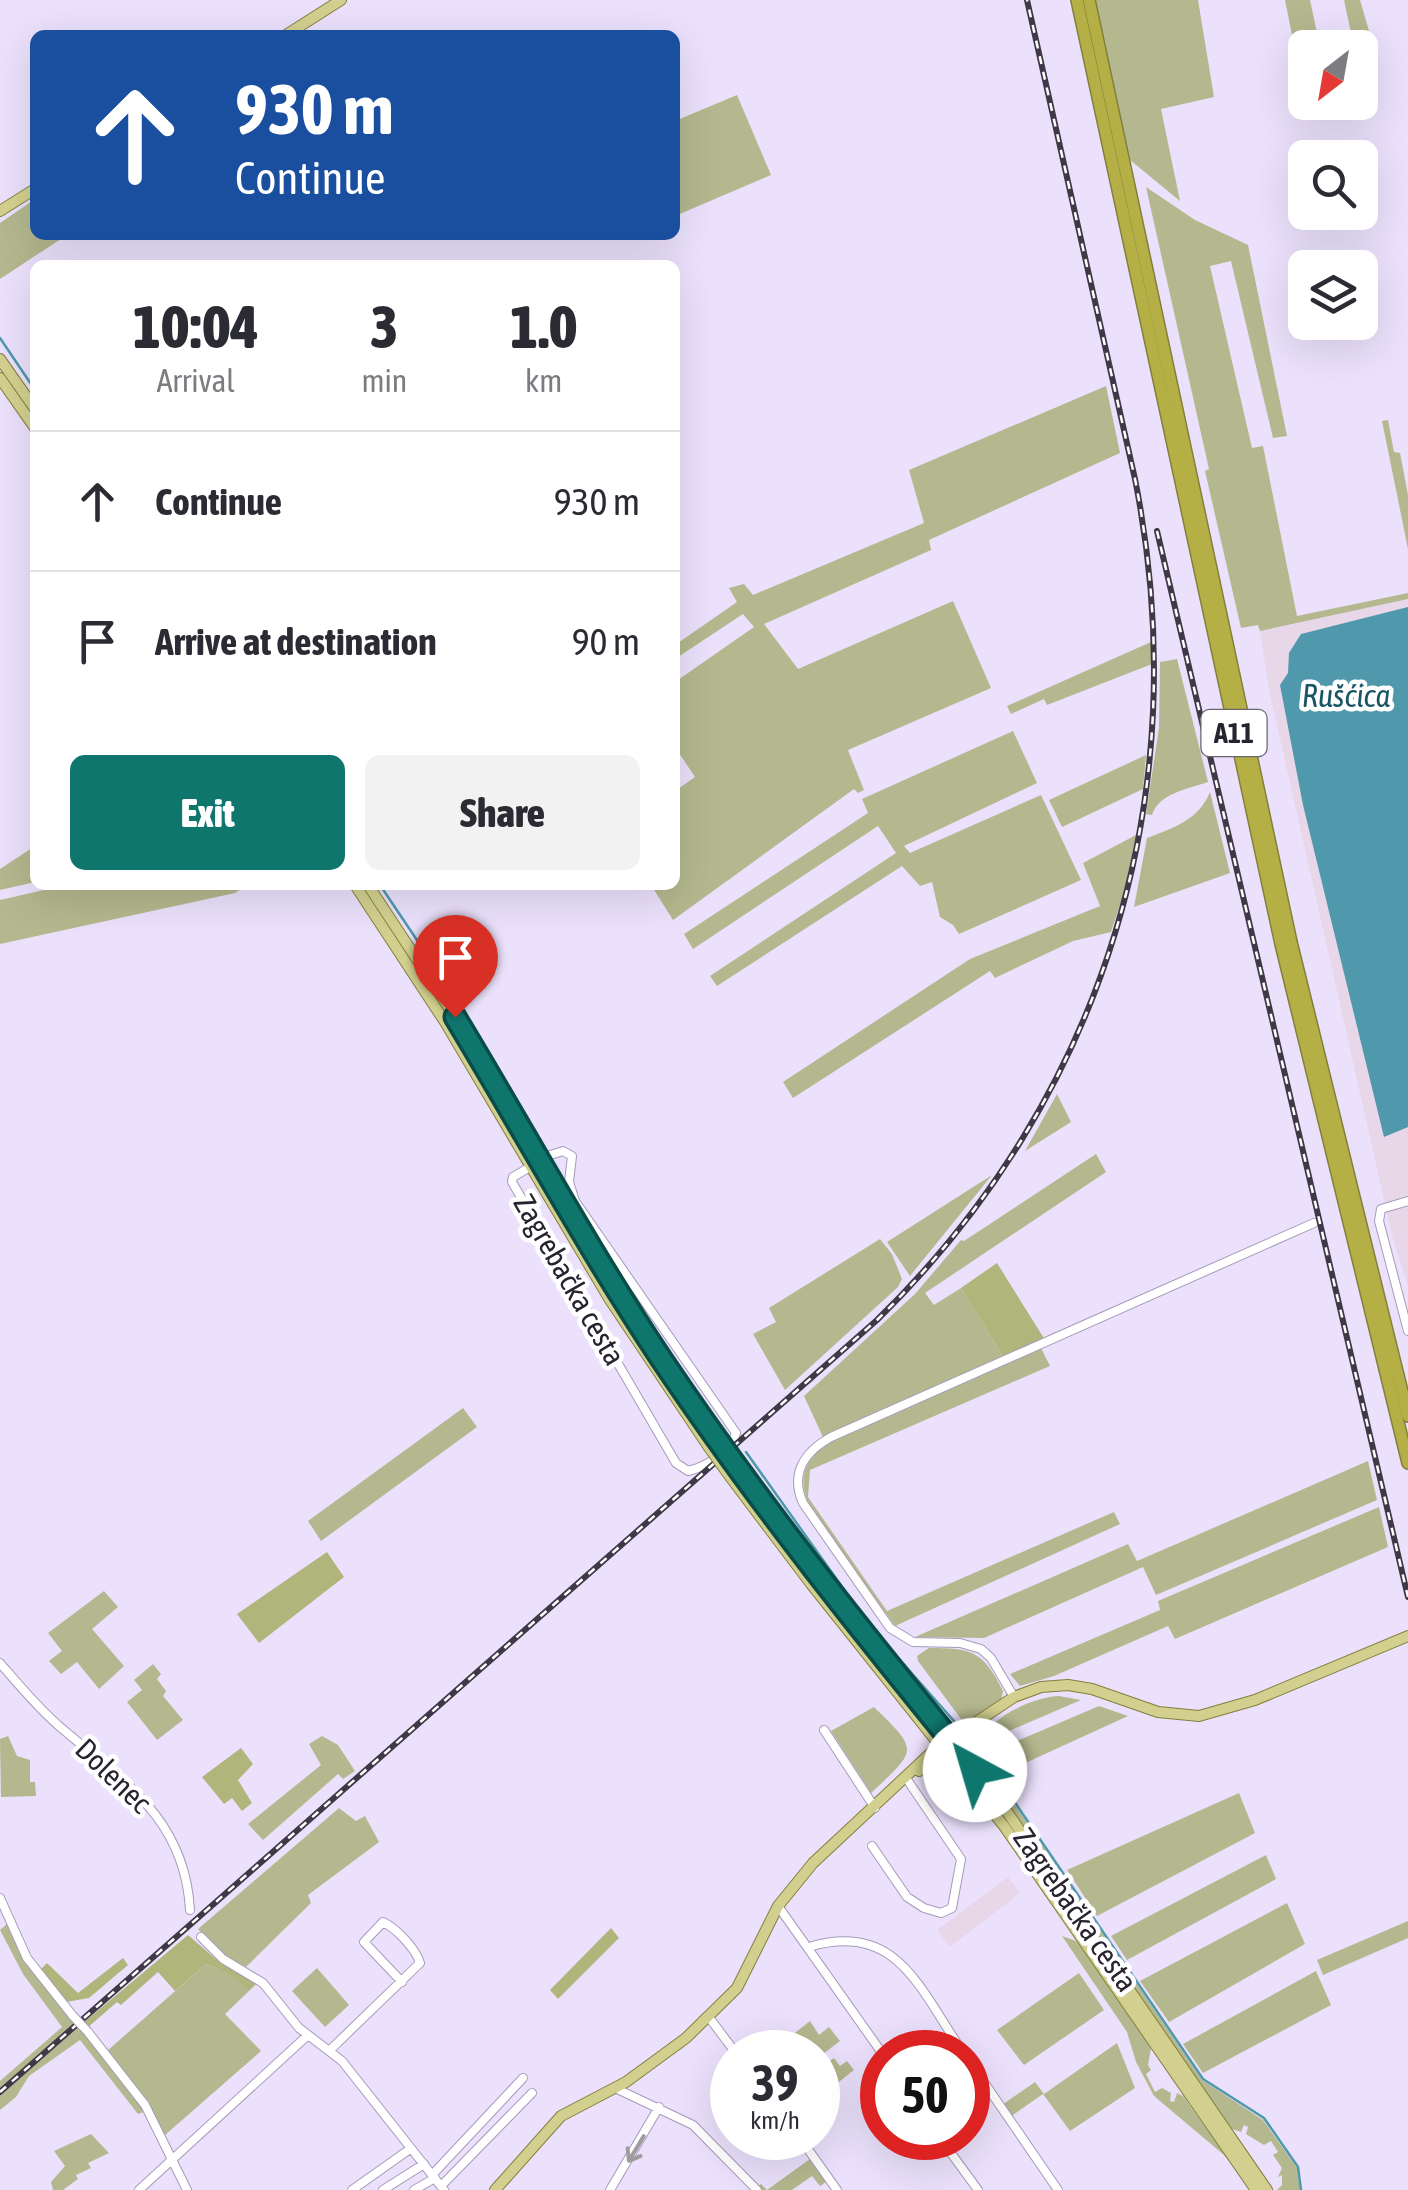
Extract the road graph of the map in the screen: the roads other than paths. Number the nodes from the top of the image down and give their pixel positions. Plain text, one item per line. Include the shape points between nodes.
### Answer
1 (341, 0) edge
2 (1078, 0) edge
3 (1089, 0) edge
4 (294, 30) edge
5 (30, 192) edge
6 (0, 211) edge
7 (0, 359) edge
8 (0, 378) edge
9 (30, 402) edge
10 (30, 421) edge
11 (358, 890) edge
12 (371, 890) edge
13 (534, 1163) junction
14 (1408, 1201) edge
15 (1314, 1222) dead end
16 (1408, 1331) edge
17 (1408, 1416) edge
18 (1408, 1463) edge
19 (736, 1476) junction
20 (1408, 1636) edge
21 (0, 1663) edge
22 (1014, 1698) junction
23 (984, 1718) junction
24 (923, 1723) junction
25 (824, 1730) dead end
26 (974, 1730) junction
27 (948, 1745) junction
28 (918, 1765) junction
29 (975, 1770) junction
30 (906, 1778) junction
31 (874, 1808) junction
32 (872, 1846) dead end
33 (0, 1898) edge
34 (778, 1906) junction
35 (190, 1910) dead end
36 (201, 1937) dead end
37 (809, 1947) junction
38 (402, 1982) junction
39 (708, 2016) junction
40 (718, 2030) edge
41 (866, 2030) edge
42 (947, 2030) edge
43 (308, 2034) junction
44 (329, 2051) junction
45 (523, 2078) dead end
46 (615, 2088) junction
47 (990, 2091) edge
48 (532, 2093) dead end
49 (660, 2107) junction
50 (410, 2149) junction
51 (172, 2159) junction
52 (816, 2160) edge
53 (956, 2160) edge
54 (424, 2164) junction
55 (438, 2182) edge
56 (139, 2190) edge
57 (186, 2190) edge
58 (352, 2190) edge
59 (383, 2190) edge
60 (414, 2190) edge
61 (495, 2190) edge
62 (610, 2190) edge
63 (757, 2190) edge
64 (837, 2190) edge
65 (978, 2190) edge
66 (1058, 2190) edge
67 (1256, 2190) edge
68 (1267, 2190) edge

1 - 4 main road
2 - 18 highway, A11 via 1280,944
3 - 17 highway, A11 via 1290,942
5 - 6 main road
7 - 9 main road
8 - 10 main road
11 - 13 main road, Zagrebačka cesta
12 - 13 main road, Zagrebačka cesta via 494,1083
13 - 13 street, Zagrebačka cesta via 555,1152 571,1154 575,1201 734,1430 732,1444 700,1468 688,1471 676,1463 512,1182
13 - 19 main road, Zagrebačka cesta, bridge
14 - 16 street via 1381,1209 1379,1221
15 - 22 street via 831,1437 805,1458 797,1484 804,1504 890,1628 912,1642 981,1649
19 - 24 main road, Zagrebačka cesta
19 - 27 main road, Zagrebačka cesta
20 - 22 main road via 1232,1709 1199,1716 1158,1712 1068,1685
21 - 35 street, Dolenec via 149,1808 182,1858
22 - 23 main road
23 - 26 main road
23 - 27 main road
24 - 27 main road, Zagrebačka cesta
24 - 28 main road via 926,1743
25 - 31 street
26 - 27 main road
26 - 29 main road via 969,1749
27 - 28 main road
27 - 29 main road, Zagrebačka cesta
27 - 30 main road
27 - 67 main road, Zagrebačka cesta
28 - 30 main road
29 - 68 main road, Zagrebačka cesta
30 - 31 main road
30 - 32 street via 961,1859 952,1908 941,1913 912,1902
31 - 34 main road via 813,1863
33 - 51 street, bridge via 27,1958 145,2105
34 - 37 street
34 - 39 main road via 741,1982
36 - 43 street via 262,1982
37 - 41 street
37 - 42 street via 854,1940 885,1950
38 - 38 street via 420,1960 383,1922 364,1942
38 - 44 street
39 - 40 street
39 - 46 main road
43 - 44 street
43 - 51 street
44 - 50 street
45 - 55 street
46 - 49 street
46 - 61 main road via 561,2116
47 - 66 street
48 - 55 street
49 -> 62 street
49 - 63 street via 700,2130
50 - 54 street
50 - 58 street
51 - 56 street
51 - 57 street
52 - 64 street
53 - 65 street
54 - 55 street
54 - 59 street
55 - 60 street

